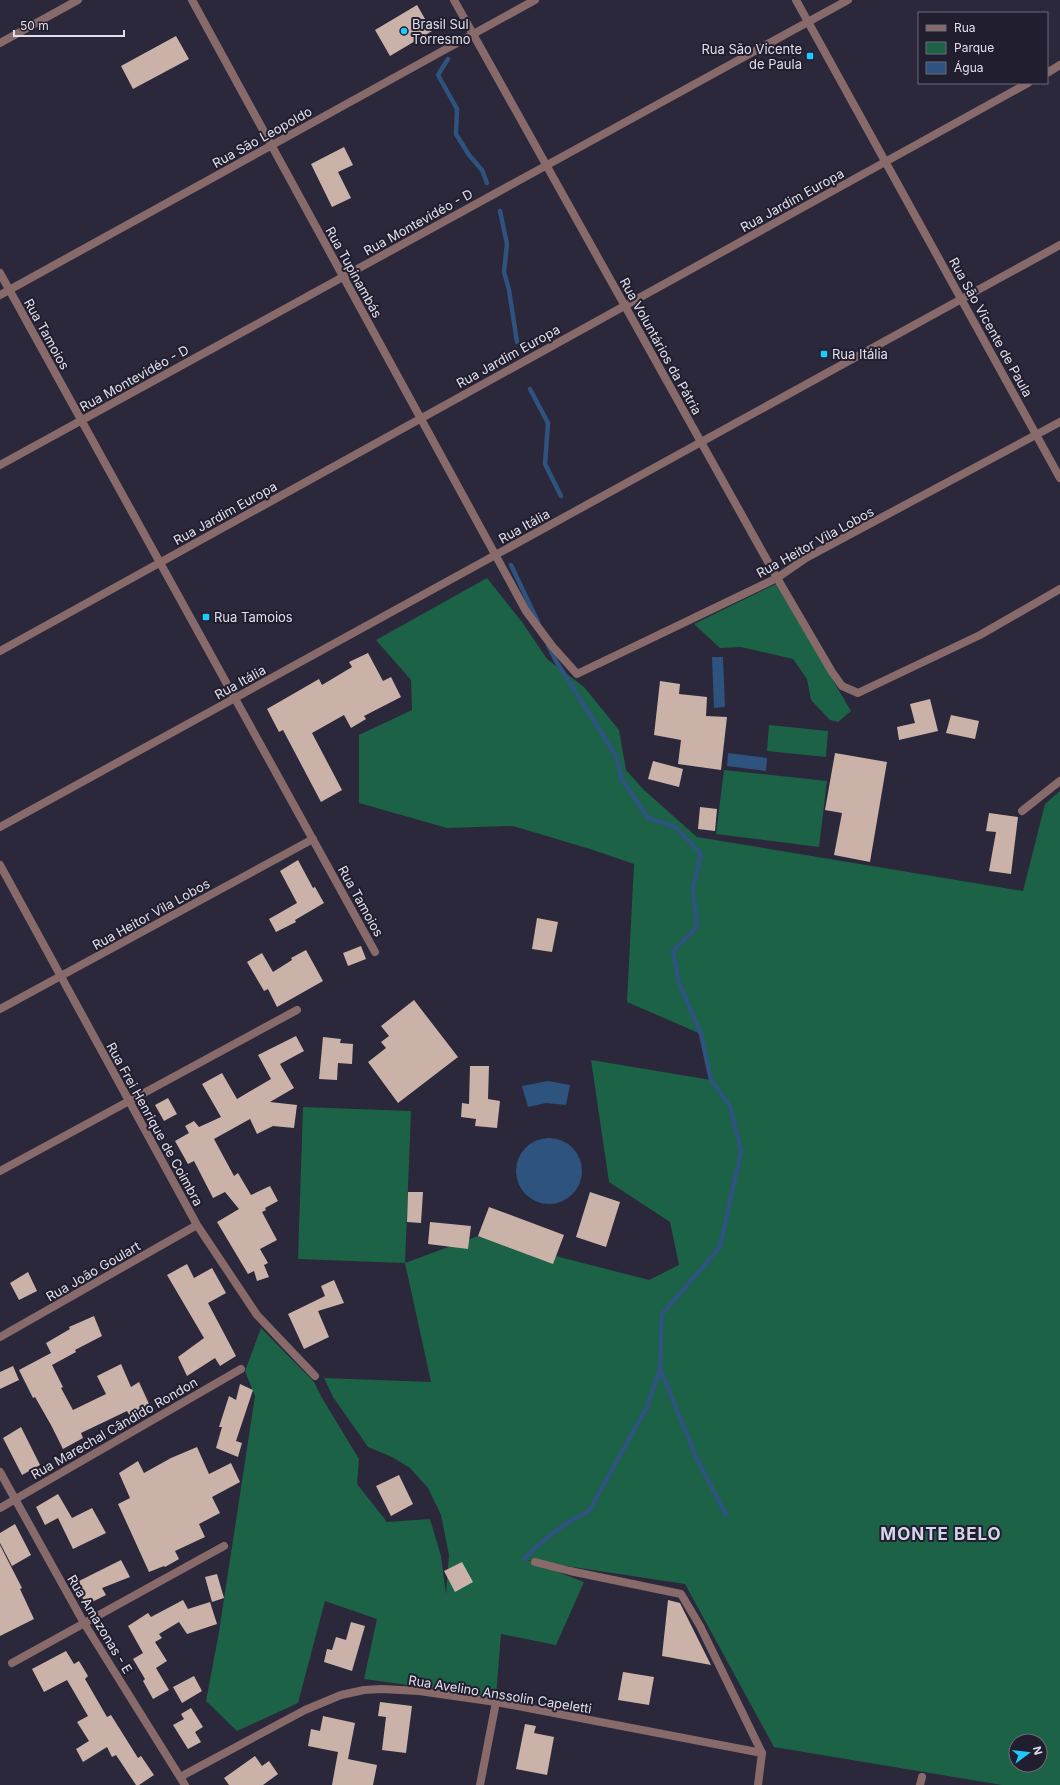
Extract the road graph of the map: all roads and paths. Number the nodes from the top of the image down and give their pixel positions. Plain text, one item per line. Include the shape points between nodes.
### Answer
1 (78, 0) edge
2 (192, 0) edge
3 (454, 0) edge
4 (535, 0) edge
5 (796, 0) edge
6 (848, 0) edge
7 (808, 22) junction
8 (473, 34) junction
9 (0, 43) edge
10 (1060, 66) edge
11 (1048, 72) edge
12 (1026, 84) edge
13 (272, 146) junction
14 (886, 162) junction
15 (547, 166) junction
16 (1060, 245) edge
17 (0, 273) edge
18 (344, 277) junction
19 (9, 290) junction
20 (0, 295) edge
21 (962, 300) junction
22 (625, 306) junction
23 (421, 418) junction
24 (81, 421) junction
25 (1060, 422) edge
26 (1037, 436) junction
27 (701, 442) junction
28 (0, 465) edge
29 (1060, 478) edge
30 (496, 555) junction
31 (160, 563) junction
32 (777, 578) junction
33 (1060, 590) edge
34 (0, 651) edge
35 (576, 674) joint
36 (235, 698) junction
37 (1060, 780) edge
38 (1022, 811) dead end
39 (0, 827) edge
40 (313, 839) junction
41 (0, 865) edge
42 (375, 952) dead end
43 (61, 977) junction
44 (0, 1009) edge
45 (297, 1010) dead end
46 (130, 1102) junction
47 (0, 1171) edge
48 (197, 1225) junction
49 (0, 1337) edge
50 (241, 1369) dead end
51 (315, 1376) dead end
52 (0, 1472) edge
53 (15, 1499) junction
54 (0, 1508) edge
55 (224, 1546) dead end
56 (535, 1562) dead end
57 (84, 1623) junction
58 (12, 1663) dead end
59 (496, 1702) junction
60 (762, 1753) junction
61 (180, 1777) junction
62 (185, 1785) edge
63 (480, 1785) edge
64 (758, 1785) edge

1 - 9 street
2 - 13 street, Rua Tupinambás
3 - 8 street, Rua Voluntários da Pátria
4 - 8 street, Rua São Leopoldo
5 - 7 street, Rua São Vicente de Paula
6 - 7 street, Rua Montevidéo - D
7 - 14 street, Rua São Vicente de Paula
7 - 15 street, Rua Montevidéo - D
8 - 13 street, Rua São Leopoldo
8 - 15 street, Rua Voluntários da Pátria
10 - 11 street
12 - 14 street, Rua Jardim Europa
13 - 18 street, Rua Tupinambás
13 - 19 street, Rua São Leopoldo
14 - 21 street, Rua São Vicente de Paula
14 - 22 street, Rua Jardim Europa
15 - 18 street, Rua Montevidéo - D
15 - 22 street, Rua Voluntários da Pátria
16 - 21 street, Rua Itália
17 - 19 street, Rua Tamoios
18 - 23 street, Rua Tupinambás
18 - 24 street, Rua Montevidéo - D
19 - 20 street, Rua São Leopoldo
19 - 24 street, Rua Tamoios
21 - 26 street, Rua São Vicente de Paula
21 - 27 street, Rua Itália
22 - 23 street, Rua Jardim Europa
22 - 27 street, Rua Voluntários da Pátria
23 - 30 street, Rua Tupinambás
23 - 31 street, Rua Jardim Europa
24 - 28 street, Rua Montevidéo - D
24 - 31 street, Rua Tamoios
25 - 26 street, Rua Heitor Vila Lobos
26 - 29 street, Rua São Vicente de Paula
26 - 32 street, Rua Heitor Vila Lobos via 806,558
27 - 30 street, Rua Itália
27 - 32 street, Rua Voluntários da Pátria
30 - 35 street, Rua Tupinambás via 526,611
30 - 36 street, Rua Itália
31 - 34 street, Rua Jardim Europa
31 - 36 street, Rua Tamoios
32 - 33 street, Rua Voluntários da Pátria via 832,672 842,686 858,693 980,635
32 - 35 street, Rua Heitor Vila Lobos
36 - 39 street, Rua Itália
36 - 40 street, Rua Tamoios
37 - 38 street
40 - 42 street, Rua Tamoios
40 - 43 street, Rua Heitor Vila Lobos
41 - 43 street, Rua Frei Henrique de Coimbra
43 - 44 street, Rua Heitor Vila Lobos
43 - 46 street, Rua Frei Henrique de Coimbra
45 - 46 street
46 - 47 street
46 - 48 street, Rua Frei Henrique de Coimbra
48 - 49 street, Rua João Goulart
48 - 51 street, Rua Frei Henrique de Coimbra via 257,1315
50 - 53 street, Rua Marechal Cândido Rondon
52 - 53 street, Rua Amazonas - E
53 - 54 street, Rua Marechal Cândido Rondon
53 - 57 street, Rua Amazonas - E
55 - 57 street
56 - 60 street via 681,1594 700,1626
57 - 58 street
57 - 61 street, Rua Amazonas - E
59 - 60 street, Rua Avelino Anssolin Capeletti
59 - 61 street, Rua Avelino Anssolin Capeletti via 419,1690 364,1690 341,1695 304,1710
59 - 63 street
60 - 64 street
61 - 62 street, Rua Amazonas - E

